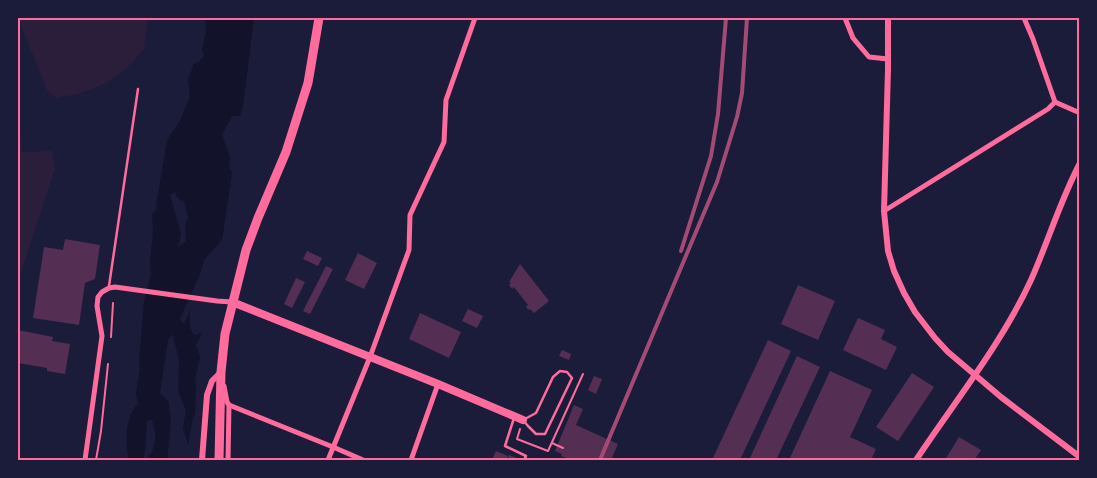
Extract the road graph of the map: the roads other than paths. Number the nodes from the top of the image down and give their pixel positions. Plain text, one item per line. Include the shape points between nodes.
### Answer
1 (319, 18) edge
2 (475, 18) edge
3 (845, 18) edge
4 (888, 18) edge
5 (1024, 18) edge
6 (888, 59) junction
7 (138, 89) dead end
8 (1055, 102) junction
9 (1080, 113) edge
10 (1080, 164) edge
11 (884, 211) junction
12 (109, 288) junction
13 (232, 302) junction
14 (370, 357) junction
15 (221, 372) junction
16 (976, 374) junction
17 (438, 384) junction
18 (229, 404) junction
19 (514, 416) junction
20 (523, 420) junction
21 (333, 447) junction
22 (1080, 457) edge
23 (85, 460) edge
24 (202, 460) edge
25 (218, 460) edge
26 (228, 460) edge
27 (328, 460) edge
28 (362, 460) edge
29 (411, 460) edge
30 (524, 460) edge
31 (916, 460) edge

1 - 13 highway via 299,114 246,250
2 - 14 street via 446,100 444,142 410,215 409,250
3 - 6 street via 853,38 869,57
4 - 6 street
5 - 8 street
6 - 11 street
7 - 12 lane
8 - 9 street
8 - 11 street
10 - 16 street via 1031,280
11 - 16 street via 888,251 904,293 935,338
12 - 13 street
12 - 23 street via 98,297 102,336
13 - 14 main road
13 - 15 highway
14 - 17 main road
14 - 21 street
15 - 18 street
15 - 24 street via 212,381 208,396
15 - 25 highway
16 - 22 street
16 - 31 street
17 - 19 main road
17 - 29 street
18 - 21 street
18 - 26 street
19 - 20 main road
19 - 30 lane via 505,446 526,456
20 - 20 lane via 536,413 553,377 567,372 572,378 545,434 536,434
21 - 27 street
21 - 28 street

